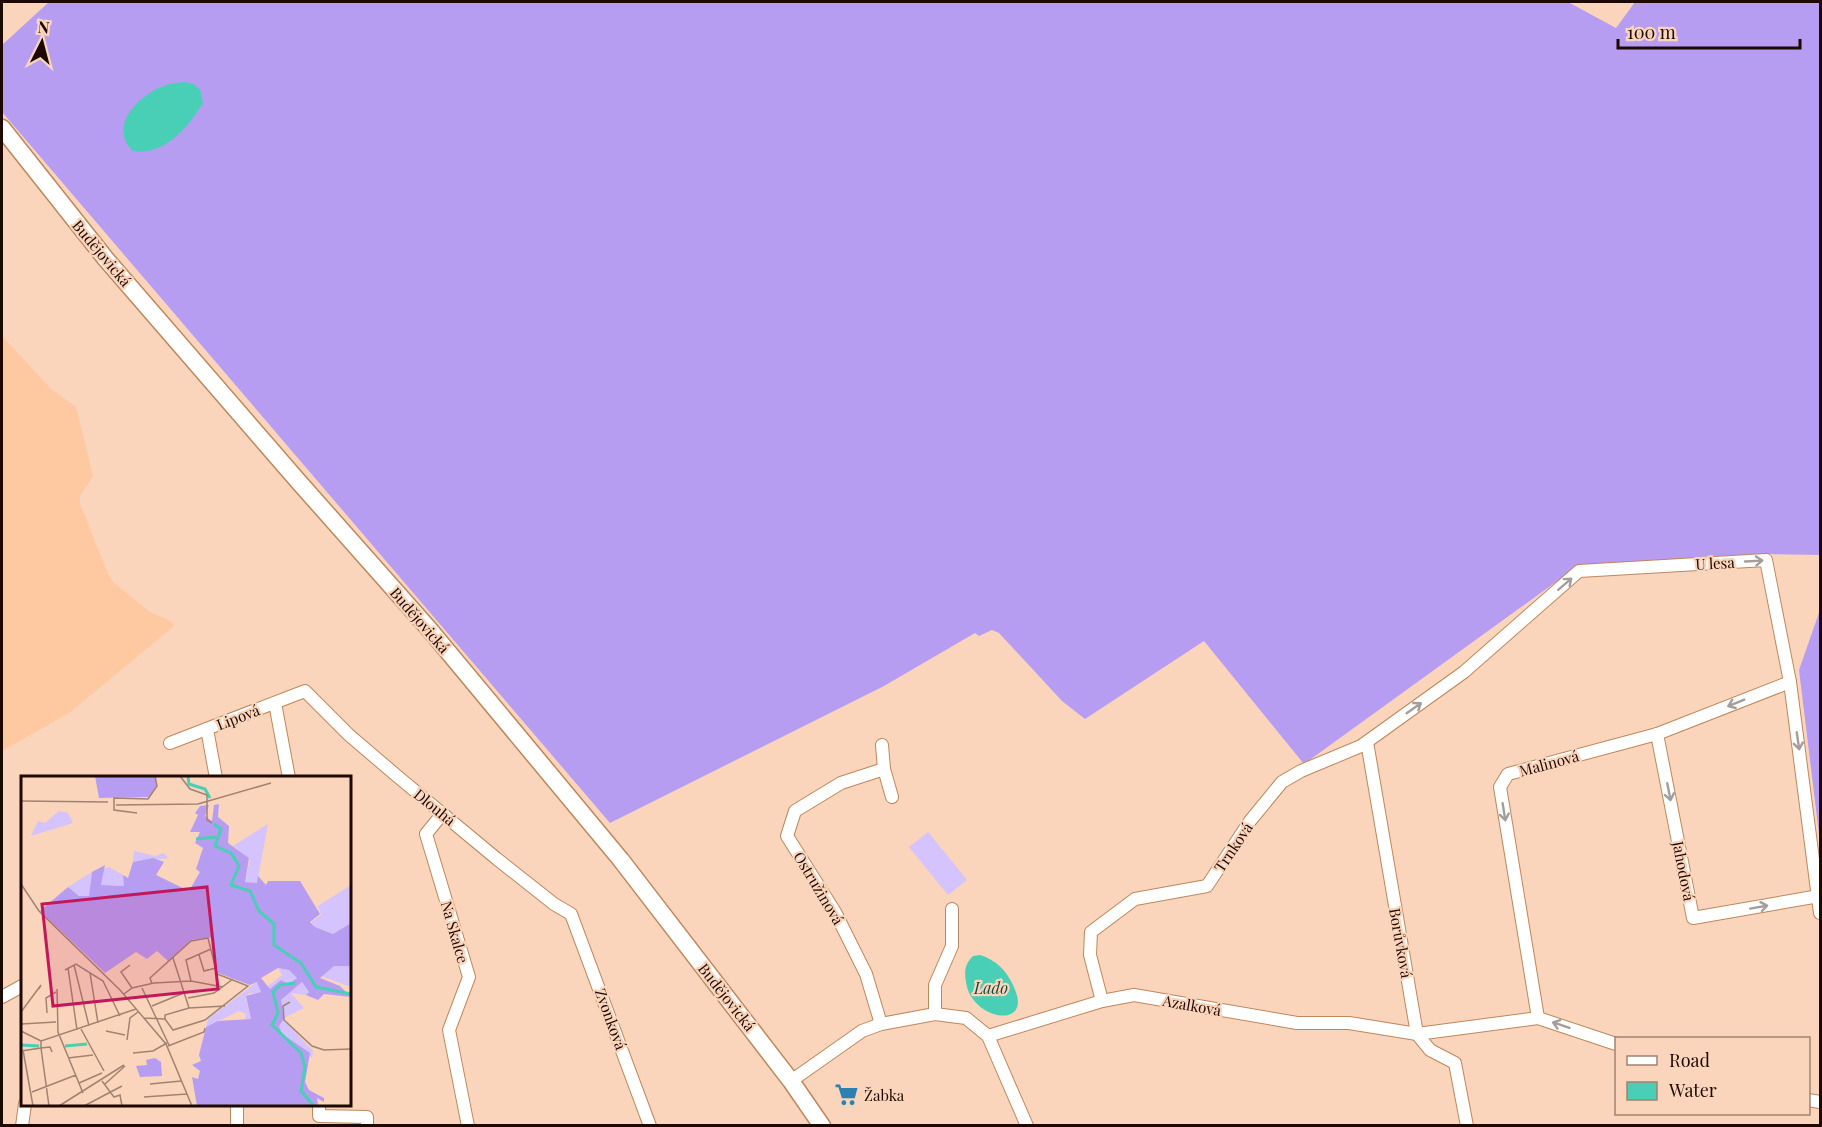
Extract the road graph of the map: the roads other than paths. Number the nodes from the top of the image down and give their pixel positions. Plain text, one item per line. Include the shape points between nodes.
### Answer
1 (2, 128) edge
2 (1790, 682) junction
3 (305, 691) joint
4 (275, 703) junction
5 (207, 729) junction
6 (1658, 734) junction
7 (1367, 742) junction
8 (170, 743) dead end
9 (882, 745) dead end
10 (884, 769) junction
11 (216, 776) edge
12 (289, 776) edge
13 (892, 797) dead end
14 (443, 813) junction
15 (1819, 896) junction
16 (952, 909) dead end
17 (571, 914) joint
18 (1821, 914) edge
19 (21, 987) edge
20 (2, 997) edge
21 (1102, 1001) junction
22 (935, 1014) junction
23 (1538, 1017) junction
24 (881, 1024) junction
25 (1417, 1034) junction
26 (988, 1036) junction
27 (1615, 1043) edge
28 (791, 1081) junction
29 (25, 1106) edge
30 (237, 1106) edge
31 (319, 1106) edge
32 (22, 1125) edge
33 (237, 1125) edge
34 (368, 1125) edge
35 (468, 1125) edge
36 (650, 1125) edge
37 (822, 1125) edge
38 (1028, 1125) edge
39 (1467, 1125) edge

1 - 28 main road, Budějovická via 105,258 453,658 621,860
2 -> 6 street, Malinová
7 -> 2 street, U lesa via 1464,672 1579,571 1766,560
2 -> 15 street, U lesa
3 - 4 street, Lipová
3 - 14 street, Dlouhá via 349,735
4 - 5 street, Lipová
4 - 12 street
5 - 8 street, Lipová
5 - 11 street
6 -> 15 street, Jahodová via 1693,918
6 -> 23 street, Malinová via 1508,774 1500,787
7 - 21 street, Trnková via 1282,782 1250,821 1207,886 1135,899 1090,932 1090,955
7 - 25 street, Borůvková
9 - 10 street
10 - 13 street
10 - 24 street, Ostružinová via 841,783 795,811 787,836 835,912 866,974
14 - 17 street, Dlouhá
14 - 35 street, Na Skalce via 426,834 469,977 449,1030
15 - 18 street, U lesa
16 - 22 street via 952,946 935,986
17 - 36 street, Zvonková
19 - 20 street
21 - 25 street, Azalková via 1134,995 1296,1023 1349,1023
21 - 26 street, Azalková
22 - 24 street
22 - 26 street via 966,1018
23 - 25 street, Azalková
27 -> 23 street, Azalková
24 - 28 street via 862,1031
25 - 39 street via 1430,1050 1455,1063
26 - 38 street
28 - 37 main road, Budějovická
29 - 32 street
30 - 33 street
31 - 34 street via 319,1116 367,1117

